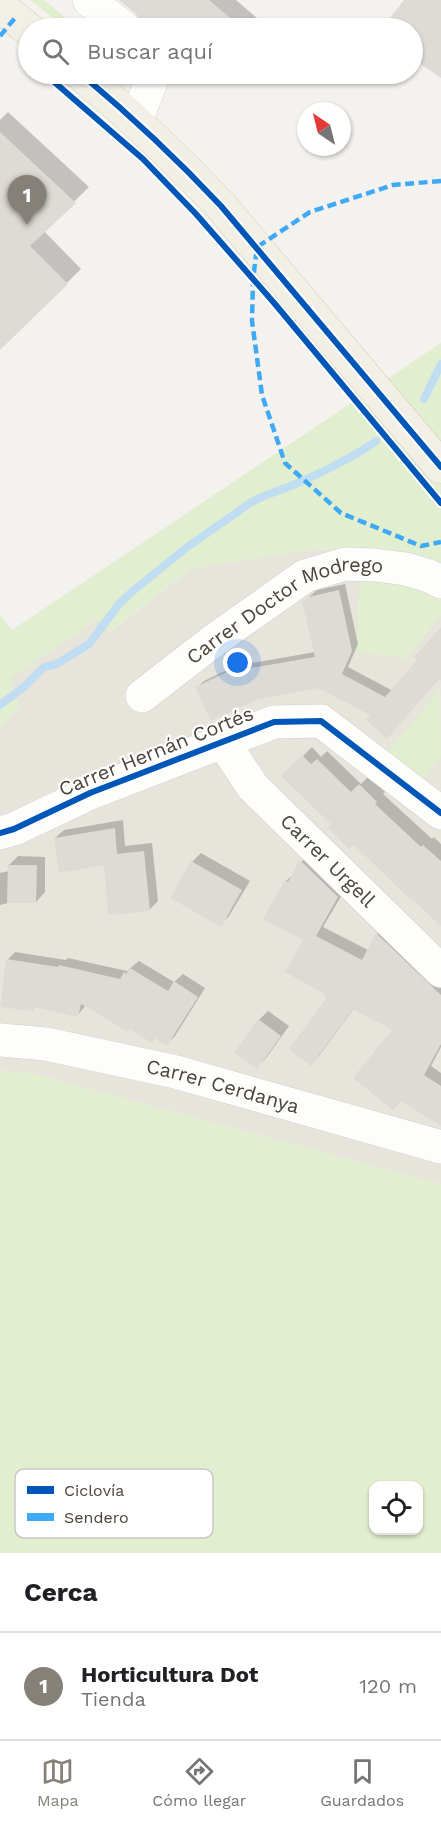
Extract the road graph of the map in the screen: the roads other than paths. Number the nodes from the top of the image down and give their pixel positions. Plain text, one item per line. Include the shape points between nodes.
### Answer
1 (89, 0) edge
2 (0, 6) edge
3 (112, 18) edge
4 (18, 21) edge
5 (92, 84) edge
6 (150, 84) edge
7 (136, 122) junction
8 (441, 467) edge
9 (441, 582) edge
10 (142, 696) dead end
11 (223, 742) junction
12 (441, 813) edge
13 (0, 833) edge
14 (441, 971) edge
15 (0, 1040) edge
16 (441, 1147) edge

1 - 3 street
2 - 4 main road
5 - 7 main road
6 - 7 street
7 - 8 main road via 192,175 257,247
9 - 10 street, Carrer Doctor Modrego via 406,569 375,565 345,564 305,576
11 - 12 street, Carrer Hernán Cortés via 274,722 321,721
11 - 13 street, Carrer Hernán Cortés via 90,793
11 - 14 street, Carrer Urgell via 253,787
15 - 16 street, Carrer Cerdanya via 46,1044 176,1072

